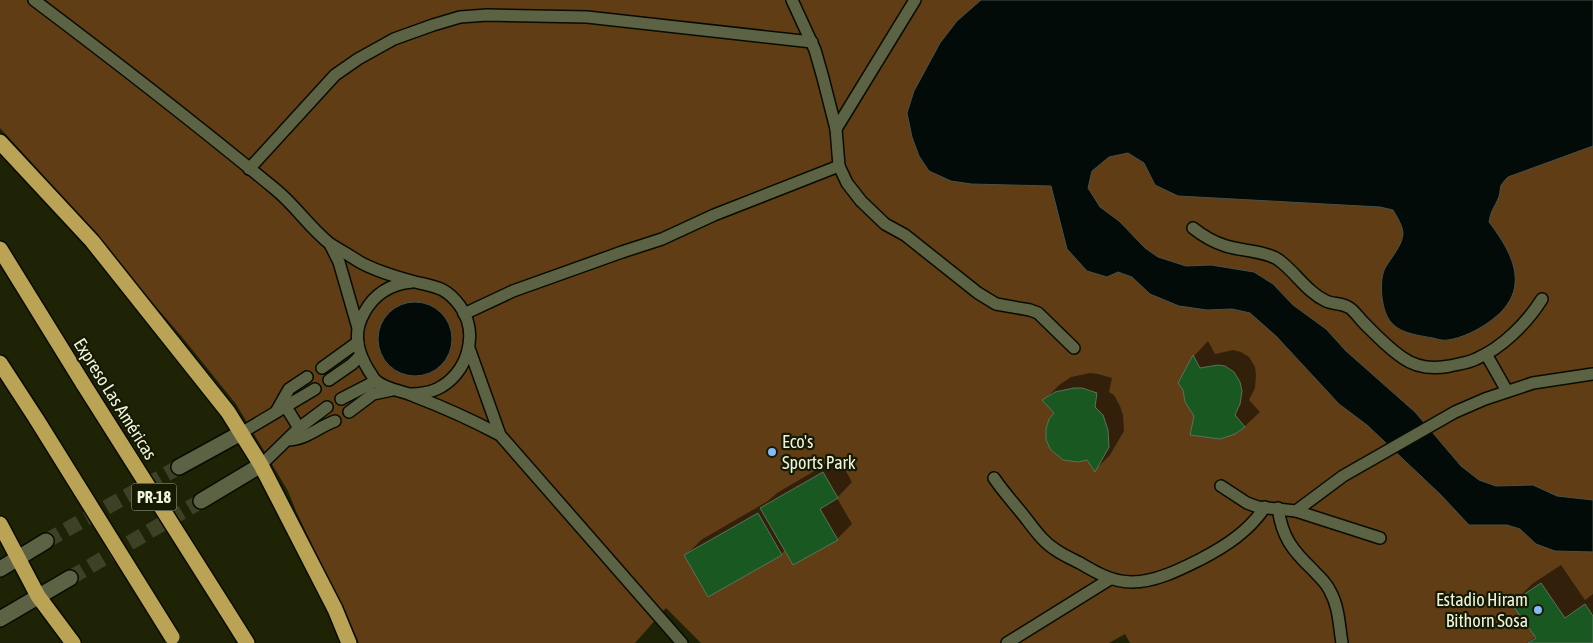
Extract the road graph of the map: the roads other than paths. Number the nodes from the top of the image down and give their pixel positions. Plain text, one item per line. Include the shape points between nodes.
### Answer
1 (34, 0) edge
2 (792, 0) edge
3 (915, 0) edge
4 (812, 42) junction
5 (836, 129) junction
6 (0, 142) edge
7 (839, 166) junction
8 (250, 169) junction
9 (1193, 228) dead end
10 (329, 242) junction
11 (0, 249) edge
12 (417, 282) junction
13 (1542, 299) dead end
14 (464, 314) junction
15 (358, 329) junction
16 (358, 342) junction
17 (469, 348) junction
18 (1074, 348) dead end
19 (1486, 354) junction
20 (360, 356) junction
21 (0, 363) edge
22 (322, 368) dead end
23 (1593, 374) edge
24 (307, 377) dead end
25 (329, 380) dead end
26 (376, 381) junction
27 (315, 389) dead end
28 (392, 390) junction
29 (1507, 391) junction
30 (411, 394) junction
31 (341, 399) dead end
32 (327, 408) dead end
33 (281, 410) junction
34 (350, 412) dead end
35 (335, 420) dead end
36 (300, 428) junction
37 (241, 433) junction
38 (500, 435) junction
39 (287, 440) junction
40 (261, 464) junction
41 (180, 467) tunnel mouth
42 (994, 478) dead end
43 (1220, 486) dead end
44 (200, 500) tunnel mouth
45 (1266, 507) junction
46 (1278, 508) junction
47 (1296, 511) junction
48 (0, 524) edge
49 (1380, 538) dead end
50 (46, 541) tunnel mouth
51 (18, 557) junction
52 (0, 569) edge
53 (70, 578) tunnel mouth
54 (1110, 579) junction
55 (38, 596) junction
56 (0, 620) edge
57 (173, 640) edge
58 (72, 643) edge
59 (247, 643) edge
60 (349, 643) edge
61 (682, 643) edge
62 (1007, 643) edge
63 (1342, 643) edge

1 - 8 lane
2 - 4 lane
3 - 5 lane
4 - 5 lane
4 - 8 lane via 587,17 487,14 460,17 394,39 358,59 317,94
5 - 7 lane
6 - 37 highway via 92,241 228,412
7 - 14 lane via 662,239 513,291
7 - 18 lane via 861,202 884,224 905,235 996,304 1038,313
8 - 10 lane
9 - 19 lane via 1207,239 1279,260 1325,301 1348,307 1386,345 1413,364 1440,368 1475,360
10 - 12 lane via 383,272
10 - 15 lane via 339,262
11 - 59 highway, Expreso Las Américas / PR-18, bridge
12 - 14 lane via 442,290 453,298
12 - 15 lane via 390,287 379,294 366,310
13 - 19 lane via 1524,322
14 - 17 lane via 470,334
15 - 16 lane
16 - 20 lane
16 - 22 lane
17 - 30 lane via 462,366 449,382 437,389
17 - 38 lane
19 - 29 lane
20 - 25 lane
20 - 26 lane
21 - 57 highway, bridge
23 - 29 lane via 1533,383
24 - 33 lane via 289,389
26 - 28 lane
26 - 31 lane
27 - 33 lane
28 - 30 lane
28 - 34 lane via 373,394
29 - 47 lane via 1454,412 1331,484
30 - 38 lane
32 - 36 lane
33 - 36 lane
33 - 37 lane
35 - 39 lane via 306,436
36 - 39 lane
37 - 40 highway
37 - 41 street
38 - 61 lane
39 - 40 lane
40 - 44 street
40 - 60 highway
42 - 54 lane via 1055,550
43 - 45 lane via 1247,503
45 - 46 lane
45 - 54 lane via 1238,537 1190,565 1134,582
46 - 47 lane
46 - 63 lane via 1280,523 1294,552 1330,591 1337,606
47 - 49 lane
48 - 51 highway
50 - 51 street
51 - 52 street
51 - 55 highway
53 - 55 street
54 - 62 lane
55 - 56 street
55 - 58 highway

